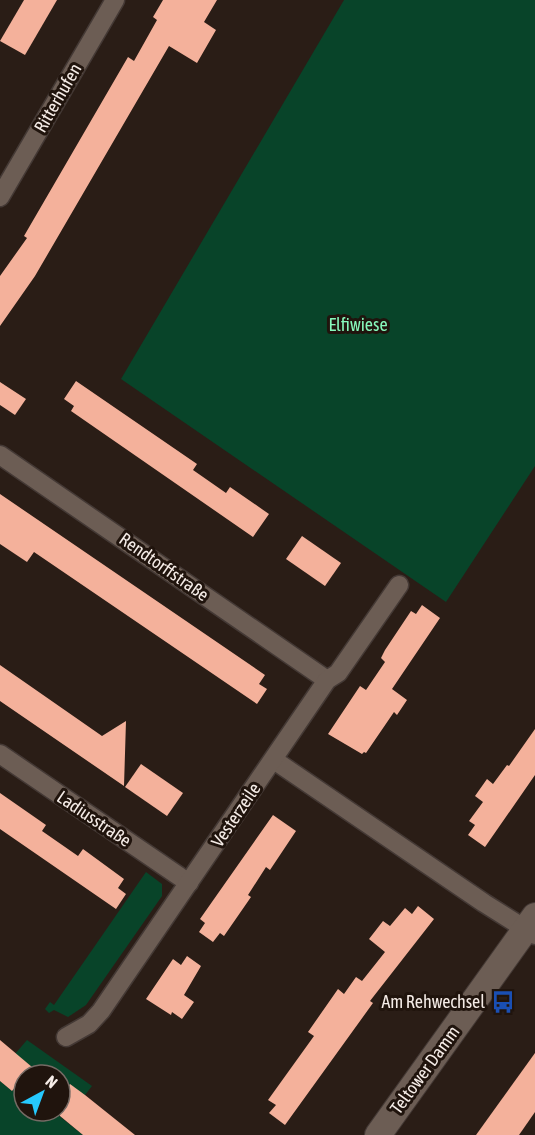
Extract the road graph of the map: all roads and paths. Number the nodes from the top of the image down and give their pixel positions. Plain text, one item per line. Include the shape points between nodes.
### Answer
1 (115, 0) edge
2 (0, 197) edge
3 (0, 455) edge
4 (399, 585) dead end
5 (327, 681) junction
6 (0, 754) edge
7 (274, 760) junction
8 (189, 883) junction
9 (532, 926) edge
10 (66, 1037) dead end
11 (378, 1135) edge

1 - 2 street, Ritterhufen
3 - 5 street, Rendtorffstraße
4 - 5 street, Vesterzeile via 338,673
5 - 7 street, Vesterzeile
6 - 8 street, Ladiusstraße
7 - 8 street, Vesterzeile
7 - 9 street via 479,900
8 - 10 street, Vesterzeile via 101,1011 89,1024
9 - 11 main road, Teltower Damm

